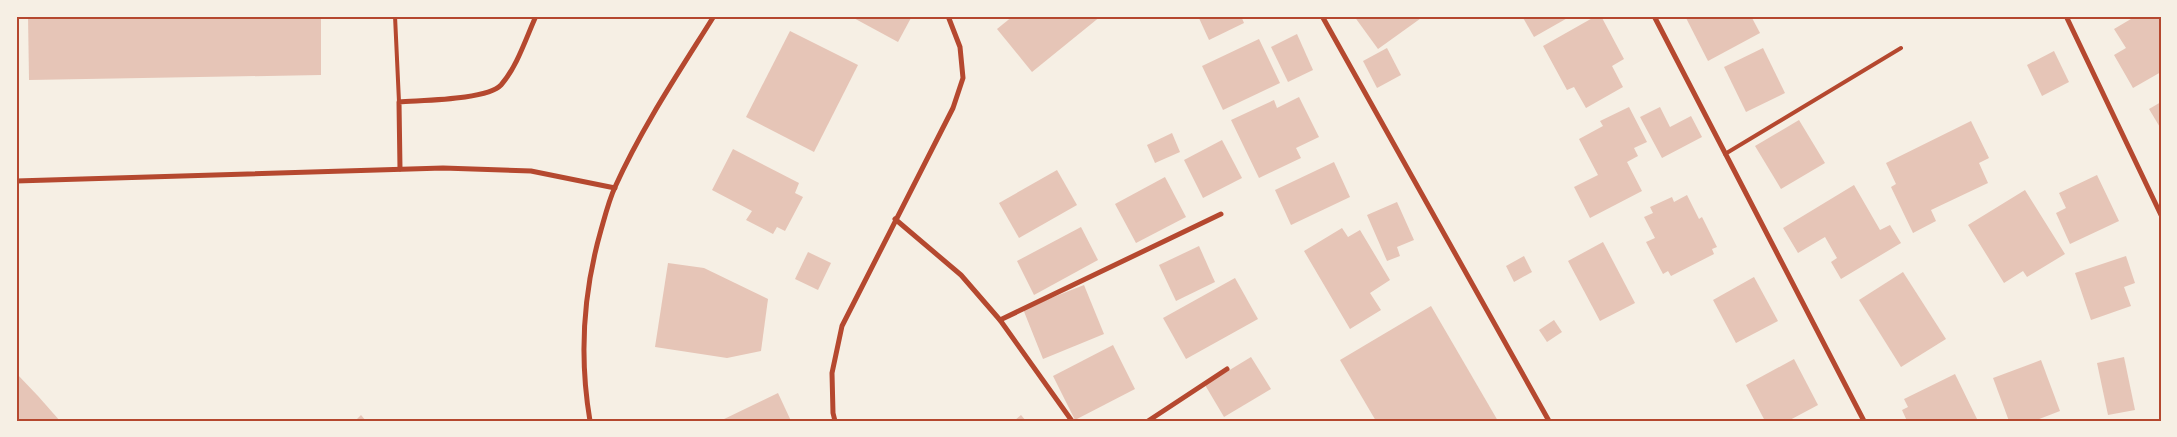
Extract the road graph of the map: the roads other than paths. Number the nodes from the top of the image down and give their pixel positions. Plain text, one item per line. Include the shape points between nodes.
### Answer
1 (395, 16) edge
2 (536, 16) edge
3 (714, 16) edge
4 (948, 16) edge
5 (1322, 16) edge
6 (1654, 16) edge
7 (2066, 16) edge
8 (1901, 48) dead end
9 (399, 102) junction
10 (1724, 154) junction
11 (400, 169) junction
12 (16, 181) edge
13 (615, 188) junction
14 (1221, 214) dead end
15 (2161, 215) edge
16 (895, 219) junction
17 (1000, 320) junction
18 (1227, 369) dead end
19 (590, 421) edge
20 (835, 421) edge
21 (1072, 421) edge
22 (1148, 421) edge
23 (1549, 421) edge
24 (1864, 421) edge

1 - 9 lane
2 - 9 street via 500,86 486,94
3 - 13 street
4 - 16 street via 960,47 963,78 953,108
5 - 23 street
6 - 10 street
7 - 15 street
8 - 10 lane
9 - 11 street
10 - 24 street
11 - 12 street
11 - 13 street via 531,171
13 - 19 street via 588,281 583,349
14 - 17 street
16 - 17 street via 962,275
16 - 20 street via 842,326 832,373
17 - 21 street
18 - 22 street

